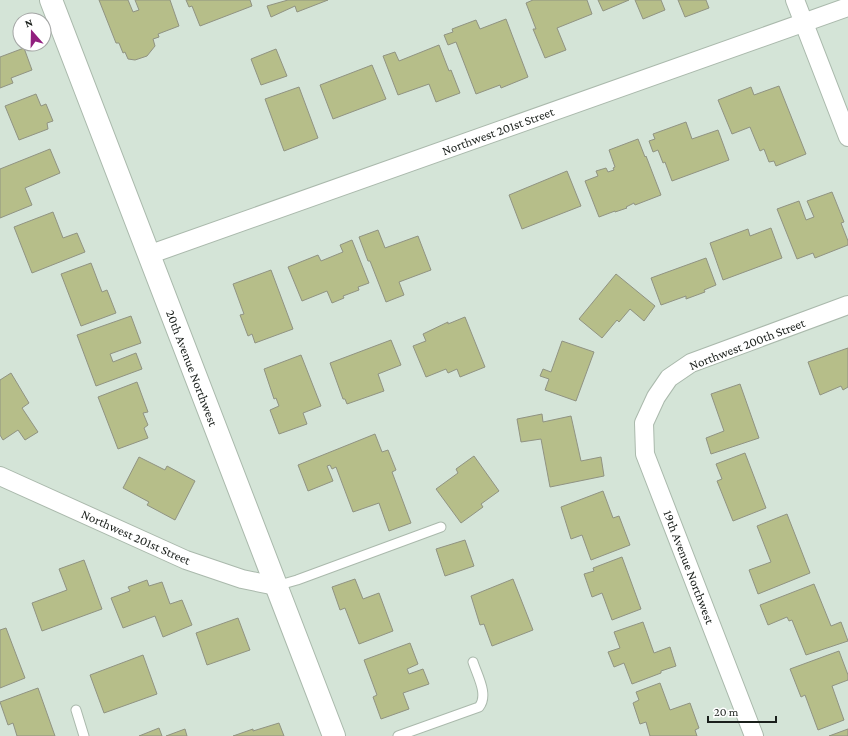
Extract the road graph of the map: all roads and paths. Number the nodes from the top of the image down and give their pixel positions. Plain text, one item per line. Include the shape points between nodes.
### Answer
1 (51, 0) edge
2 (796, 0) edge
3 (848, 7) edge
4 (804, 22) junction
5 (848, 136) edge
6 (148, 255) junction
7 (848, 305) edge
8 (656, 397) joint
9 (0, 476) edge
10 (441, 528) dead end
11 (276, 586) junction
12 (473, 662) dead end
13 (76, 710) dead end
14 (84, 736) edge
15 (334, 736) edge
16 (398, 736) edge
17 (754, 736) edge

1 - 6 street, 20th Avenue Northwest
2 - 4 street
3 - 4 street, Northwest 201st Street
4 - 5 street
4 - 6 street, Northwest 201st Street
6 - 11 street, 20th Avenue Northwest
7 - 8 street, Northwest 200th Street via 691,363 669,378
8 - 17 street, 19th Avenue Northwest via 644,424 646,454
9 - 11 street, Northwest 201st Street via 186,560 242,579
10 - 11 lane
11 - 15 street, 20th Avenue Northwest
12 - 16 lane via 484,696 479,707
13 - 14 lane

